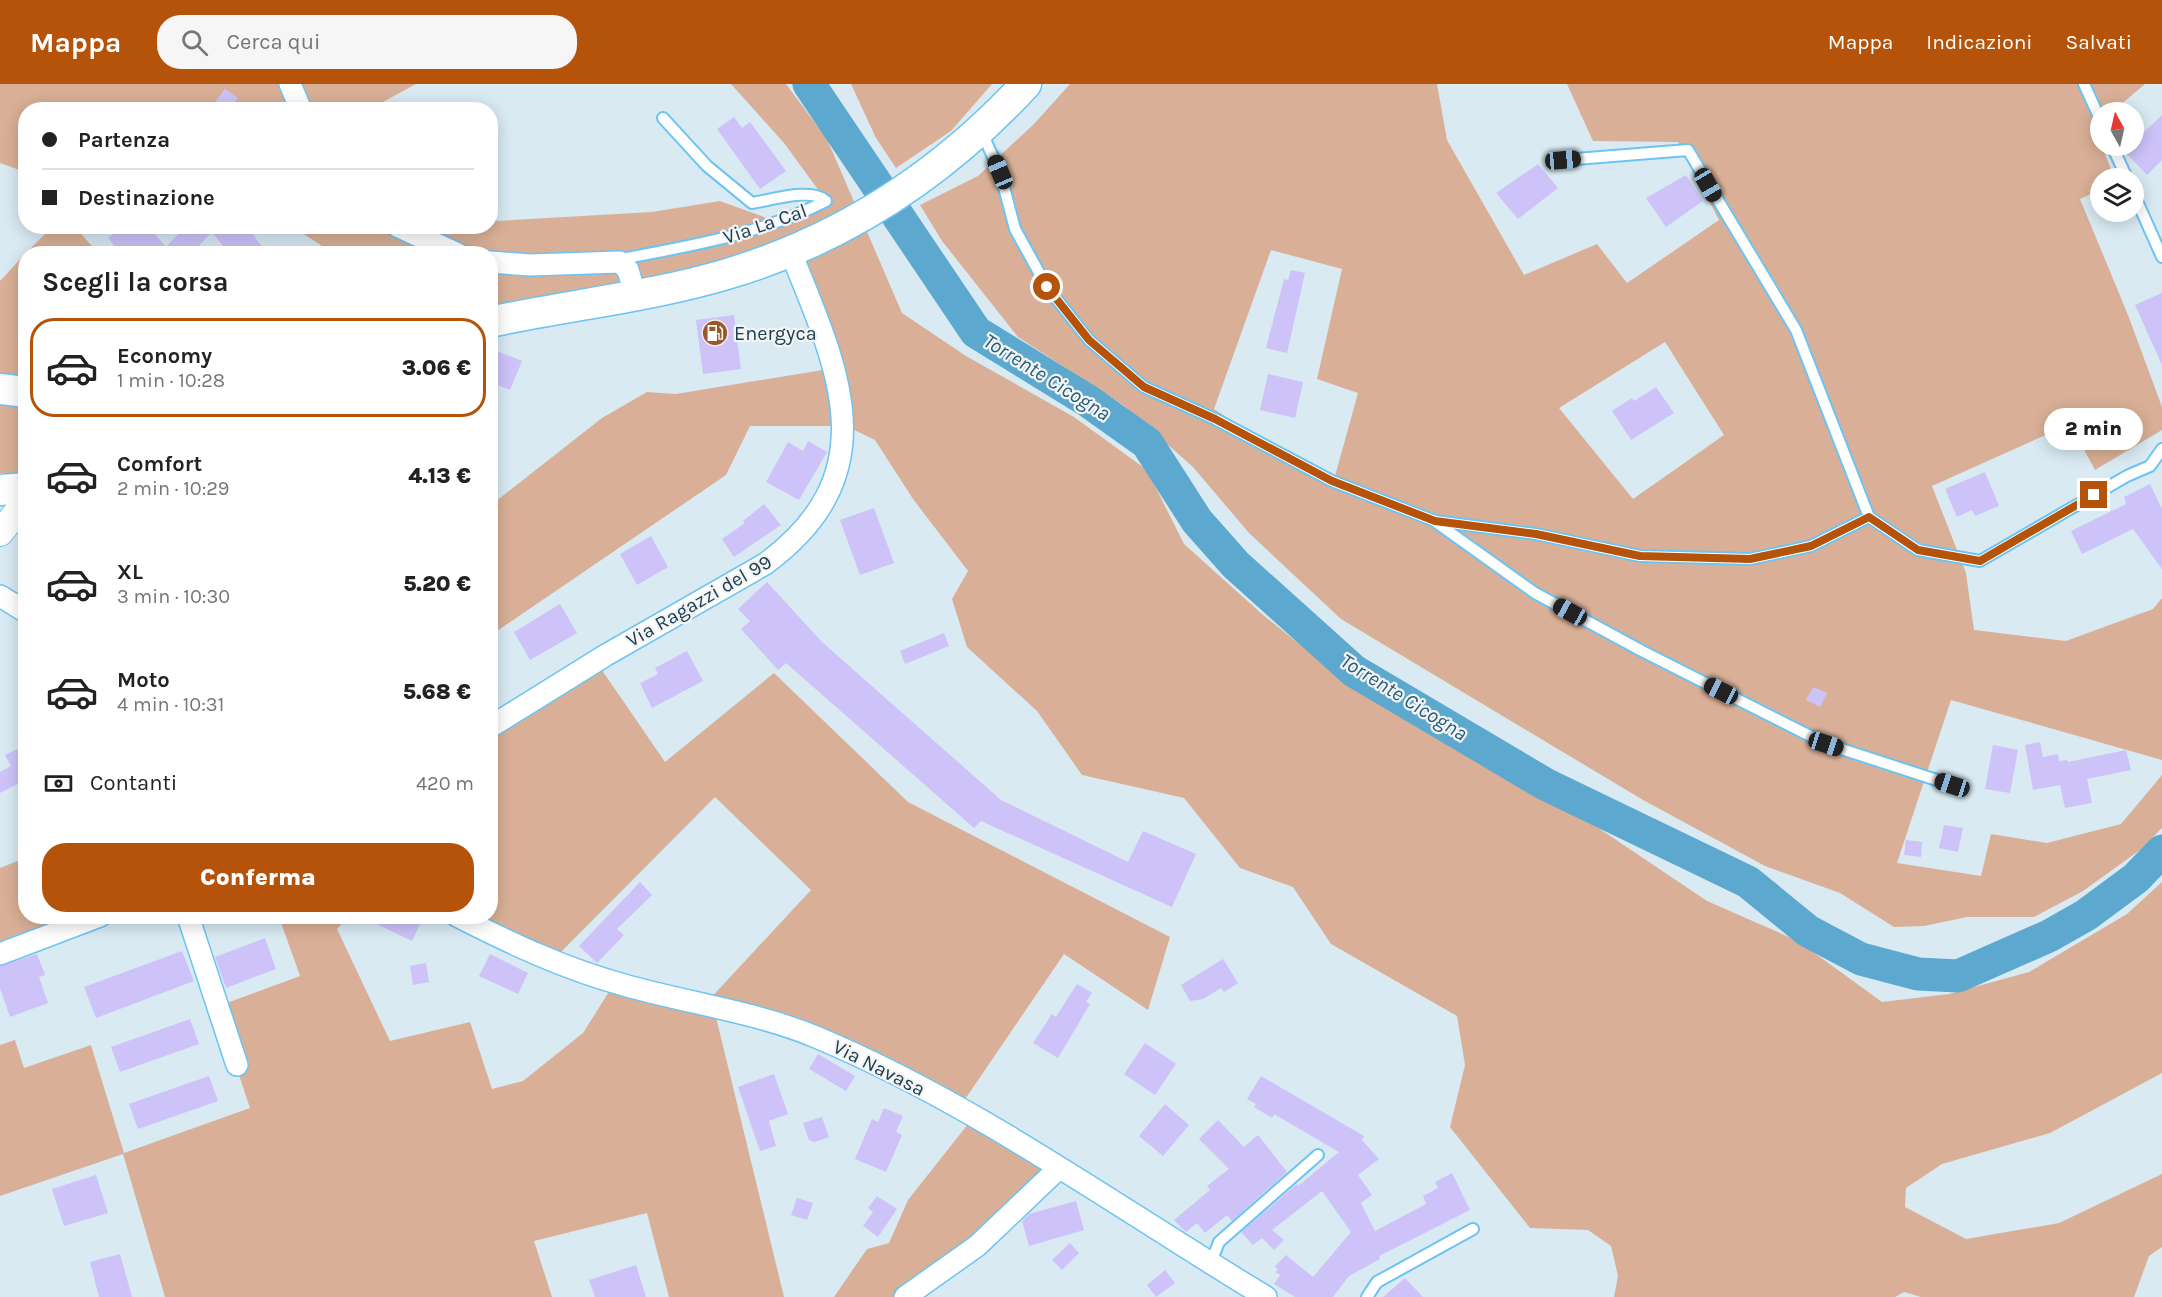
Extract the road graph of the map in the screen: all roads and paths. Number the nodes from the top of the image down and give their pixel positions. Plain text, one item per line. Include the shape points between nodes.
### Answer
1 (290, 84) edge
2 (1026, 84) edge
3 (2084, 84) edge
4 (298, 102) edge
5 (2092, 102) edge
6 (663, 118) dead end
7 (980, 131) junction
8 (1563, 160) dead end
9 (2144, 216) edge
10 (414, 234) edge
11 (441, 246) edge
12 (791, 253) junction
13 (2162, 256) edge
14 (612, 260) junction
15 (498, 263) edge
16 (635, 294) junction
17 (498, 320) edge
18 (0, 389) edge
19 (18, 391) edge
20 (2162, 449) edge
21 (18, 489) edge
22 (0, 490) edge
23 (18, 511) edge
24 (1869, 517) junction
25 (1435, 521) junction
26 (0, 533) edge
27 (0, 596) edge
28 (18, 607) edge
29 (498, 722) edge
30 (1952, 785) dead end
31 (79, 924) edge
32 (191, 924) edge
33 (473, 924) edge
34 (0, 954) edge
35 (237, 1065) dead end
36 (1318, 1155) dead end
37 (1059, 1168) junction
38 (1473, 1229) dead end
39 (1210, 1265) junction
40 (905, 1297) edge
41 (1266, 1297) edge
42 (1367, 1297) edge

1 - 4 street
2 - 7 main road
3 - 5 lane
6 - 14 lane, Via La Cal via 706,166 752,203 808,193 821,195 826,201 751,232
7 - 12 main road via 902,193 848,226
7 - 25 lane via 1000,172 1015,229 1047,287 1089,340 1144,387 1215,419 1332,481
8 - 24 lane via 1688,150 1796,330
9 - 13 lane
10 - 11 street
12 - 16 main road via 725,275
12 - 29 street, Via Ragazzi del 99 via 830,355 844,421 830,485 810,521 782,552 765,564
14 - 15 street via 530,265
14 - 16 street via 628,270
16 - 17 main road
18 - 19 main road
20 - 24 lane via 2150,466 1980,561 1918,550
21 - 22 main road
23 - 26 street
24 - 25 lane via 1811,546 1750,559 1640,556 1536,534
25 - 30 lane via 1535,593 1642,651 1826,744
27 - 28 street
31 - 34 street
32 - 35 street
33 - 37 street, Via Navasa via 560,966 812,1035 975,1118
36 - 39 lane via 1219,1242
37 - 39 street, Via Navasa
37 - 40 street via 976,1246
38 - 42 lane via 1377,1282
39 - 41 street, Via Navasa

